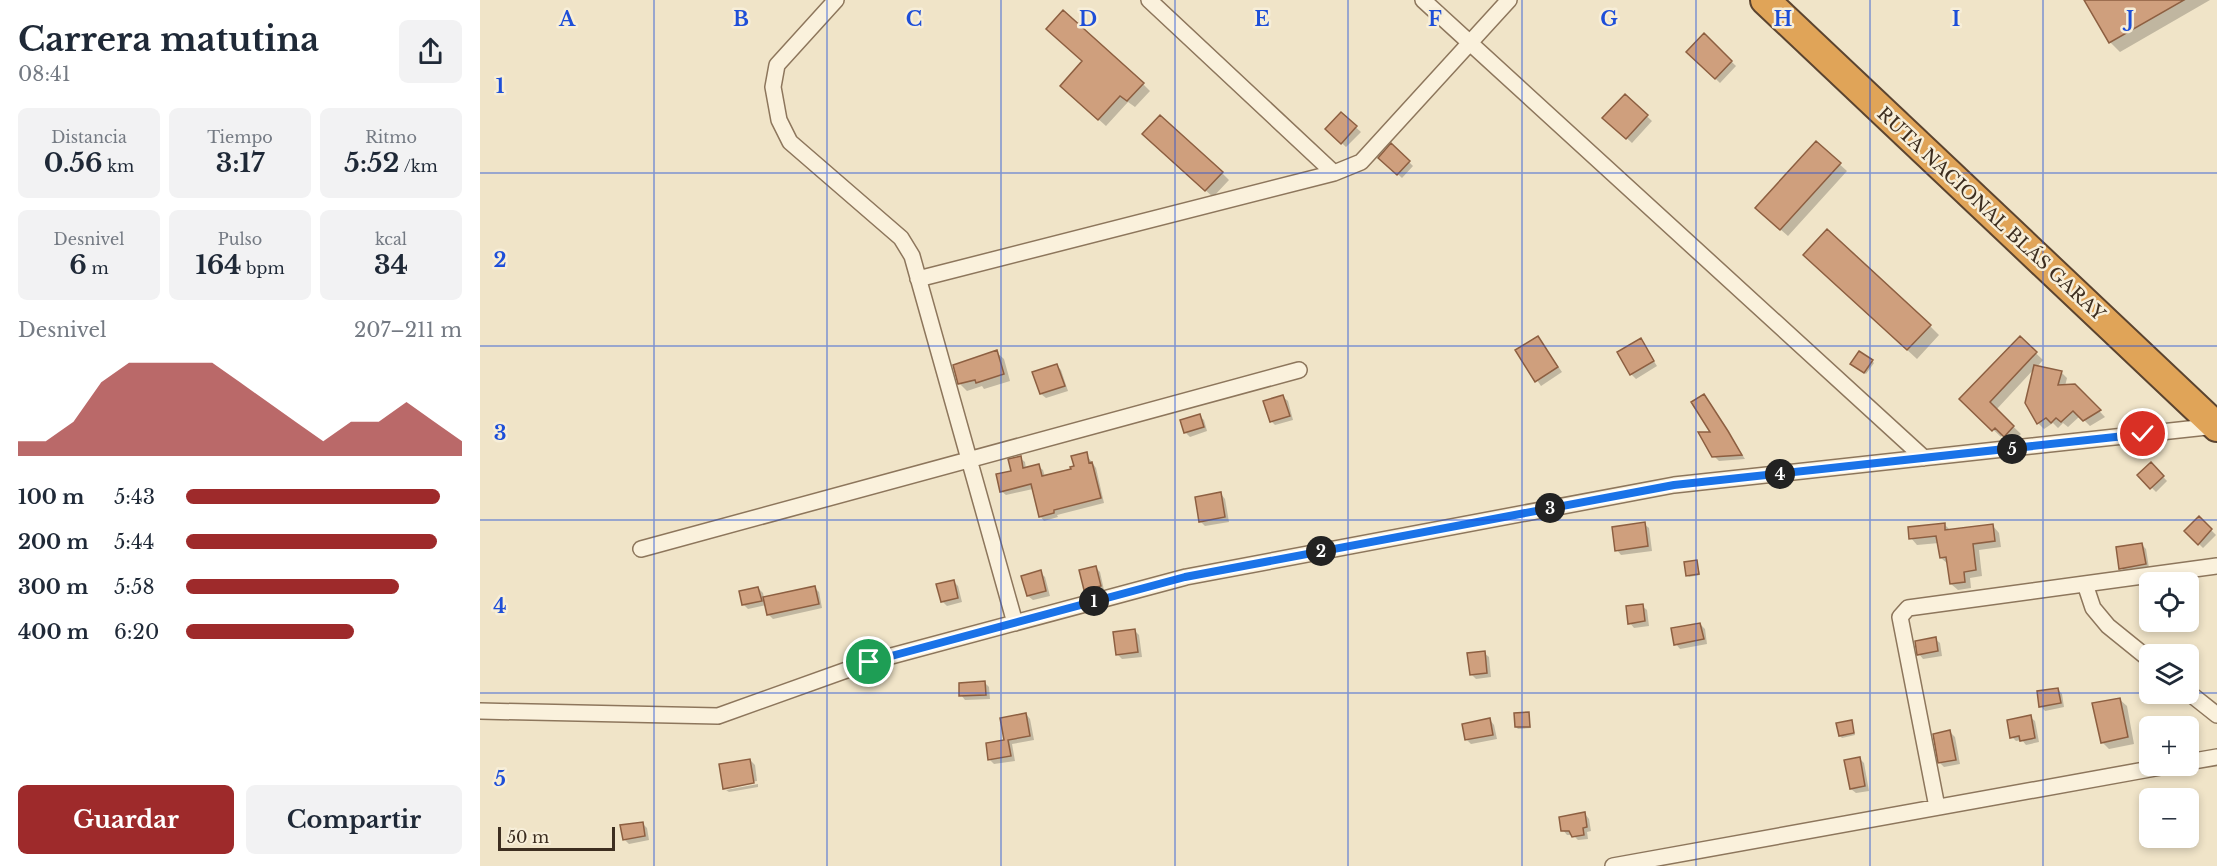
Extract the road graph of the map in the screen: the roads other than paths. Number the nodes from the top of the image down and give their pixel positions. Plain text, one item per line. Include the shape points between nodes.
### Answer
1 (836, 0) edge
2 (1149, 0) edge
3 (1423, 0) edge
4 (1509, 0) edge
5 (1765, 0) edge
6 (1470, 43) junction
7 (1334, 172) junction
8 (918, 279) junction
9 (1299, 370) dead end
10 (2216, 427) edge
11 (1924, 458) junction
12 (969, 460) junction
13 (641, 549) dead end
14 (2217, 566) edge
15 (2085, 584) junction
16 (1015, 623) junction
17 (2139, 651) edge
18 (2199, 701) edge
19 (480, 711) edge
20 (2217, 715) edge
21 (2217, 757) edge
22 (2199, 760) edge
23 (2139, 771) edge
24 (1937, 807) junction
25 (1613, 866) edge

1 - 8 street via 777,65 773,87 779,120 790,142 901,238 912,256
2 - 7 street
3 - 6 street
4 - 6 street
5 - 10 highway, RUTA NACIONAL BLÁS GARAY
6 - 7 street via 1361,162
6 - 11 street
7 - 8 street
8 - 12 street
9 - 12 street
10 - 11 street
11 - 16 street via 1674,485 1185,577
12 - 13 street
12 - 16 street
14 - 15 street
15 - 17 street via 2093,608
15 - 24 street via 1908,608 1900,617
16 - 19 street via 869,662 717,716
18 - 20 street
21 - 22 street
23 - 24 street
24 - 25 street

